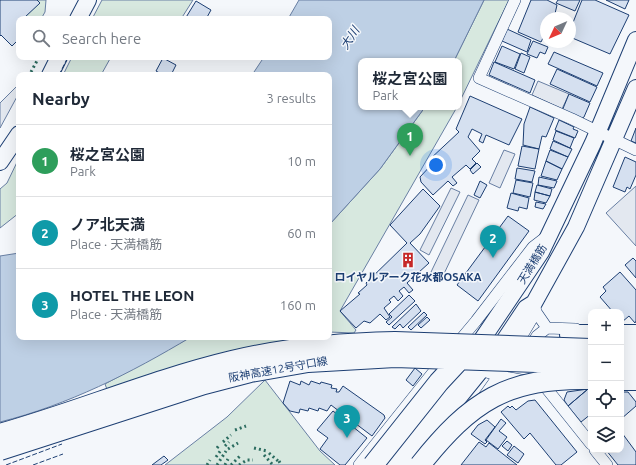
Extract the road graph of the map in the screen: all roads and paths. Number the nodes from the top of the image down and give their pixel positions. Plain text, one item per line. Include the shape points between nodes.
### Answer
1 (88, 0) edge
2 (515, 0) edge
3 (80, 16) edge
4 (636, 40) edge
5 (58, 60) edge
6 (52, 72) edge
7 (636, 88) edge
8 (598, 131) junction
9 (16, 138) edge
10 (615, 140) junction
11 (636, 150) edge
12 (0, 162) edge
13 (550, 234) junction
14 (535, 308) junction
15 (547, 328) junction
16 (588, 329) edge
17 (624, 329) edge
18 (636, 330) edge
19 (588, 335) edge
20 (624, 335) edge
21 (636, 335) edge
22 (588, 349) edge
23 (624, 350) edge
24 (636, 350) edge
25 (469, 358) junction
26 (588, 364) edge
27 (624, 365) edge
28 (636, 365) edge
29 (479, 371) junction
30 (636, 375) edge
31 (499, 376) junction
32 (624, 376) edge
33 (588, 379) edge
34 (588, 379) edge
35 (624, 380) edge
36 (636, 380) edge
37 (542, 387) junction
38 (467, 420) junction
39 (0, 434) edge
40 (588, 441) edge
41 (0, 450) edge
42 (597, 453) edge
43 (359, 465) edge
44 (374, 465) edge
45 (388, 465) edge
46 (404, 465) edge
47 (420, 465) edge
48 (432, 465) edge
49 (607, 465) edge

1 - 3 street
2 - 8 street via 479,78
4 - 8 street, 天満橋筋
5 - 6 street
7 - 10 street, 天満橋筋
8 - 10 street
8 - 13 street, 天満橋筋
9 - 12 street
10 - 11 street
10 - 14 street, 天満橋筋 via 576,227
13 - 25 street, 天満橋筋 via 542,252
13 - 43 street via 533,247 476,322
14 - 15 street
14 - 29 street, 天満橋筋 via 526,308 502,344
14 - 31 street
15 - 16 street
15 - 37 street via 537,336 528,350 526,363
17 - 18 street
19 - 44 highway, bridge via 518,336 492,339 477,346 450,369
20 - 21 highway
22 - 39 highway, 阪神高速12号守口線, bridge via 395,342 332,344 292,349 247,357 207,368
23 - 24 highway
25 - 29 street via 471,365
25 - 45 street, 天満橋筋 via 440,400
26 - 41 highway, 阪神高速12号守口線, bridge via 395,357 308,362 250,372 204,384
27 - 28 highway
29 - 31 street
29 - 46 street, 天満橋筋
30 - 32 street
31 - 37 street
31 - 38 street
33 - 37 street
34 - 47 highway, bridge via 520,386 490,398 457,422
35 - 36 highway
37 - 38 street via 517,391 494,401
37 - 40 street
38 - 48 street
42 - 49 street

